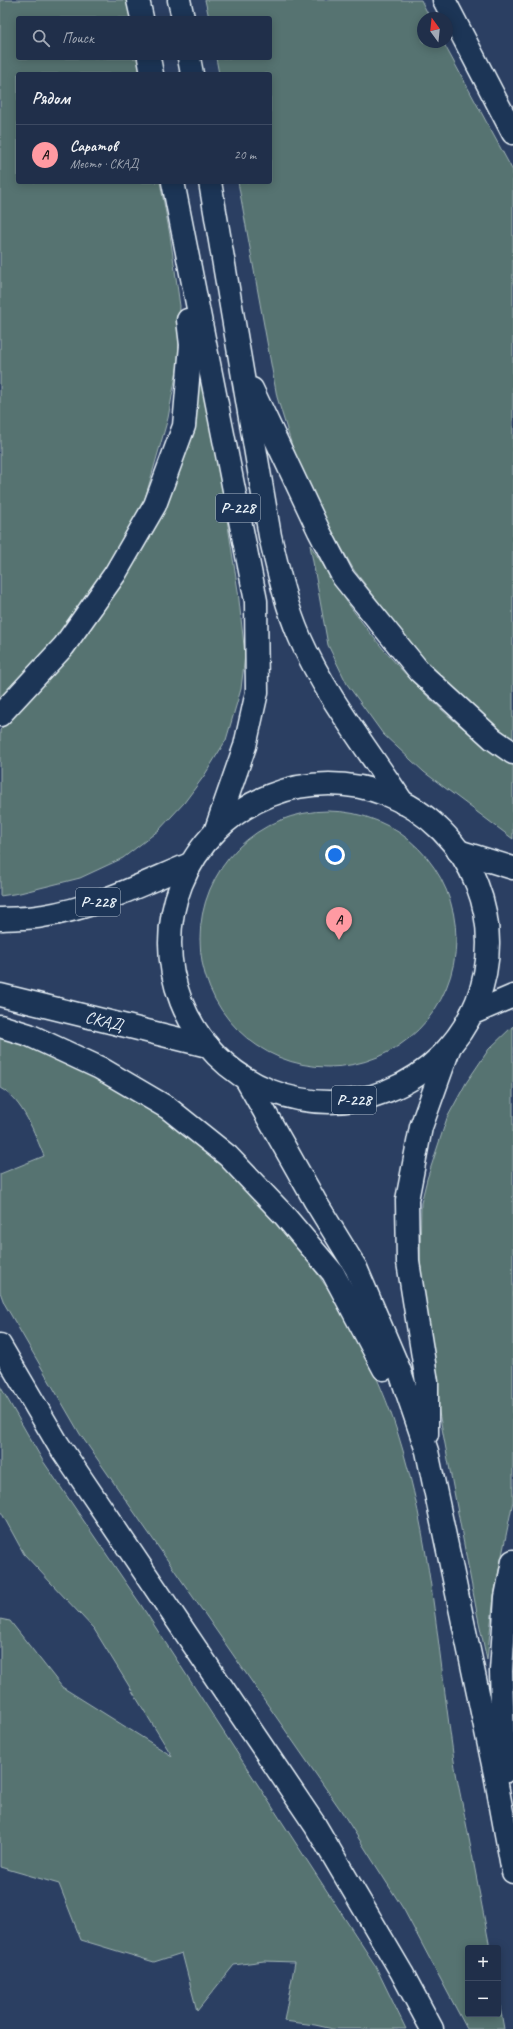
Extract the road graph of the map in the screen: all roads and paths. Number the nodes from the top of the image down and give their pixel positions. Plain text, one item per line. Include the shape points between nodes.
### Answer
1 (138, 0) edge
2 (179, 0) edge
3 (444, 0) edge
4 (142, 16) edge
5 (182, 16) edge
6 (149, 60) edge
7 (189, 60) edge
8 (152, 72) edge
9 (192, 72) edge
10 (513, 133) edge
11 (171, 184) edge
12 (171, 184) edge
13 (210, 184) edge
14 (240, 363) junction
15 (0, 715) edge
16 (513, 753) edge
17 (403, 803) junction
18 (214, 833) junction
19 (458, 851) junction
20 (190, 864) junction
21 (513, 868) edge
22 (0, 919) edge
23 (0, 995) edge
24 (513, 996) edge
25 (471, 1014) junction
26 (0, 1026) edge
27 (208, 1046) junction
28 (450, 1046) junction
29 (246, 1079) junction
30 (0, 1345) edge
31 (427, 1451) junction
32 (513, 1561) edge
33 (504, 1821) junction
34 (513, 1872) edge
35 (432, 2029) edge

1 - 4 main road
2 - 5 main road
3 - 10 main road
6 - 8 main road
7 - 9 main road
11 - 15 main road, Р-228 via 191,345 184,426 155,505 115,574 64,646
12 - 18 main road, Р-228 via 256,601 257,692 245,746
13 - 14 main road, Р-228
14 - 16 main road via 343,577 420,672 493,739
14 - 17 main road, Р-228 via 270,536 283,589 300,637 325,686
17 - 18 main road, Р-228 via 353,786 315,785 292,788 250,805
17 - 19 main road, Р-228 via 433,824
18 - 20 main road, Р-228
19 - 21 main road
19 - 25 main road, Р-228 via 473,875 483,902 487,930 487,959 482,987
20 - 22 main road, Р-228 via 111,898 75,909 42,916
20 - 27 main road, Р-228 via 181,882 174,907 170,936 171,966 178,995 190,1022
23 - 27 main road, СКАД
24 - 25 main road
25 - 28 main road, Р-228
26 - 31 main road via 29,1035 100,1068 168,1108 228,1156 284,1215 333,1273
27 - 29 main road, Р-228 via 232,1070
28 - 29 main road, Р-228 via 412,1079 366,1098 317,1102 298,1099 268,1090
28 - 31 main road via 422,1127 407,1200 408,1262 427,1382
29 - 31 main road via 356,1268 399,1369
30 - 35 main road via 58,1444 315,1825
31 - 33 main road
32 - 33 main road via 506,1597 501,1671
33 - 34 main road

